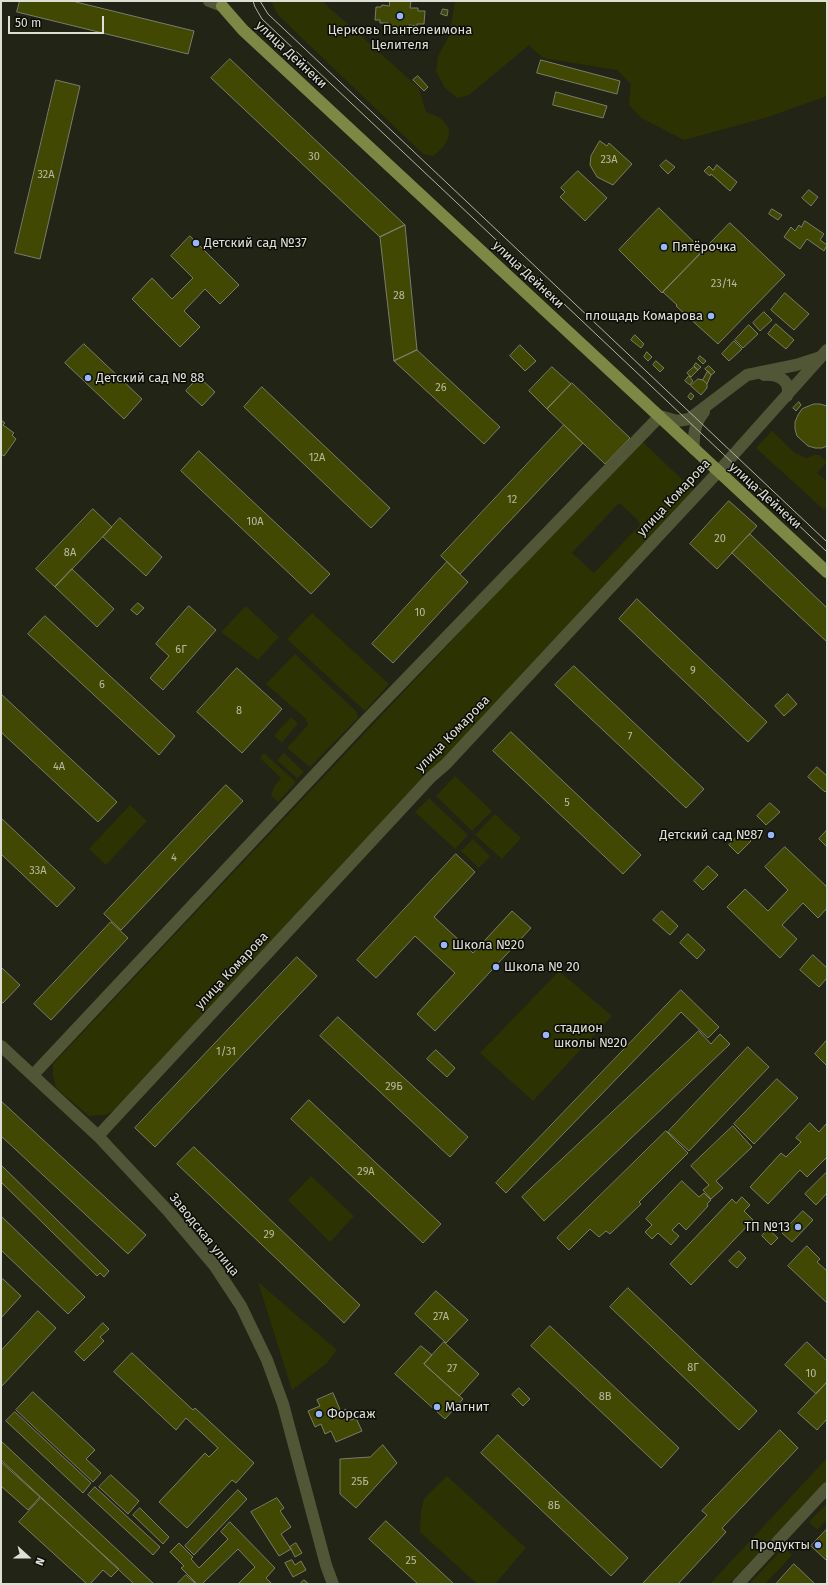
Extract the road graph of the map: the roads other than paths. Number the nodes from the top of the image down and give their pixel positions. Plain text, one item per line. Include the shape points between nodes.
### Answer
1 (209, 1) edge
2 (221, 3) edge
3 (824, 354) edge
4 (740, 379) junction
5 (787, 396) junction
6 (718, 397) junction
7 (660, 416) junction
8 (694, 449) junction
9 (718, 472) junction
10 (827, 572) edge
11 (1, 1046) edge
12 (33, 1075) junction
13 (98, 1136) junction
14 (827, 1488) edge
15 (333, 1584) edge
16 (738, 1584) edge

1 - 2 street, улица Дейнеки
2 - 7 main road, улица Дейнеки via 243,30
3 - 4 street via 796,365 750,374
3 - 5 street, улица Комарова
4 - 5 street via 776,376 786,383
4 - 6 street
5 - 9 street, улица Комарова
6 - 7 street via 689,420 680,422
6 - 8 street via 701,415 696,425
7 - 8 main road, улица Дейнеки
7 - 12 street via 367,719
8 - 9 main road, улица Дейнеки
9 - 10 main road, улица Дейнеки
9 - 13 street, улица Комарова
11 - 12 street, Заводская улица
12 - 13 street, Заводская улица
13 - 15 street, Заводская улица via 181,1225 214,1265 241,1306 268,1360
14 - 16 street

